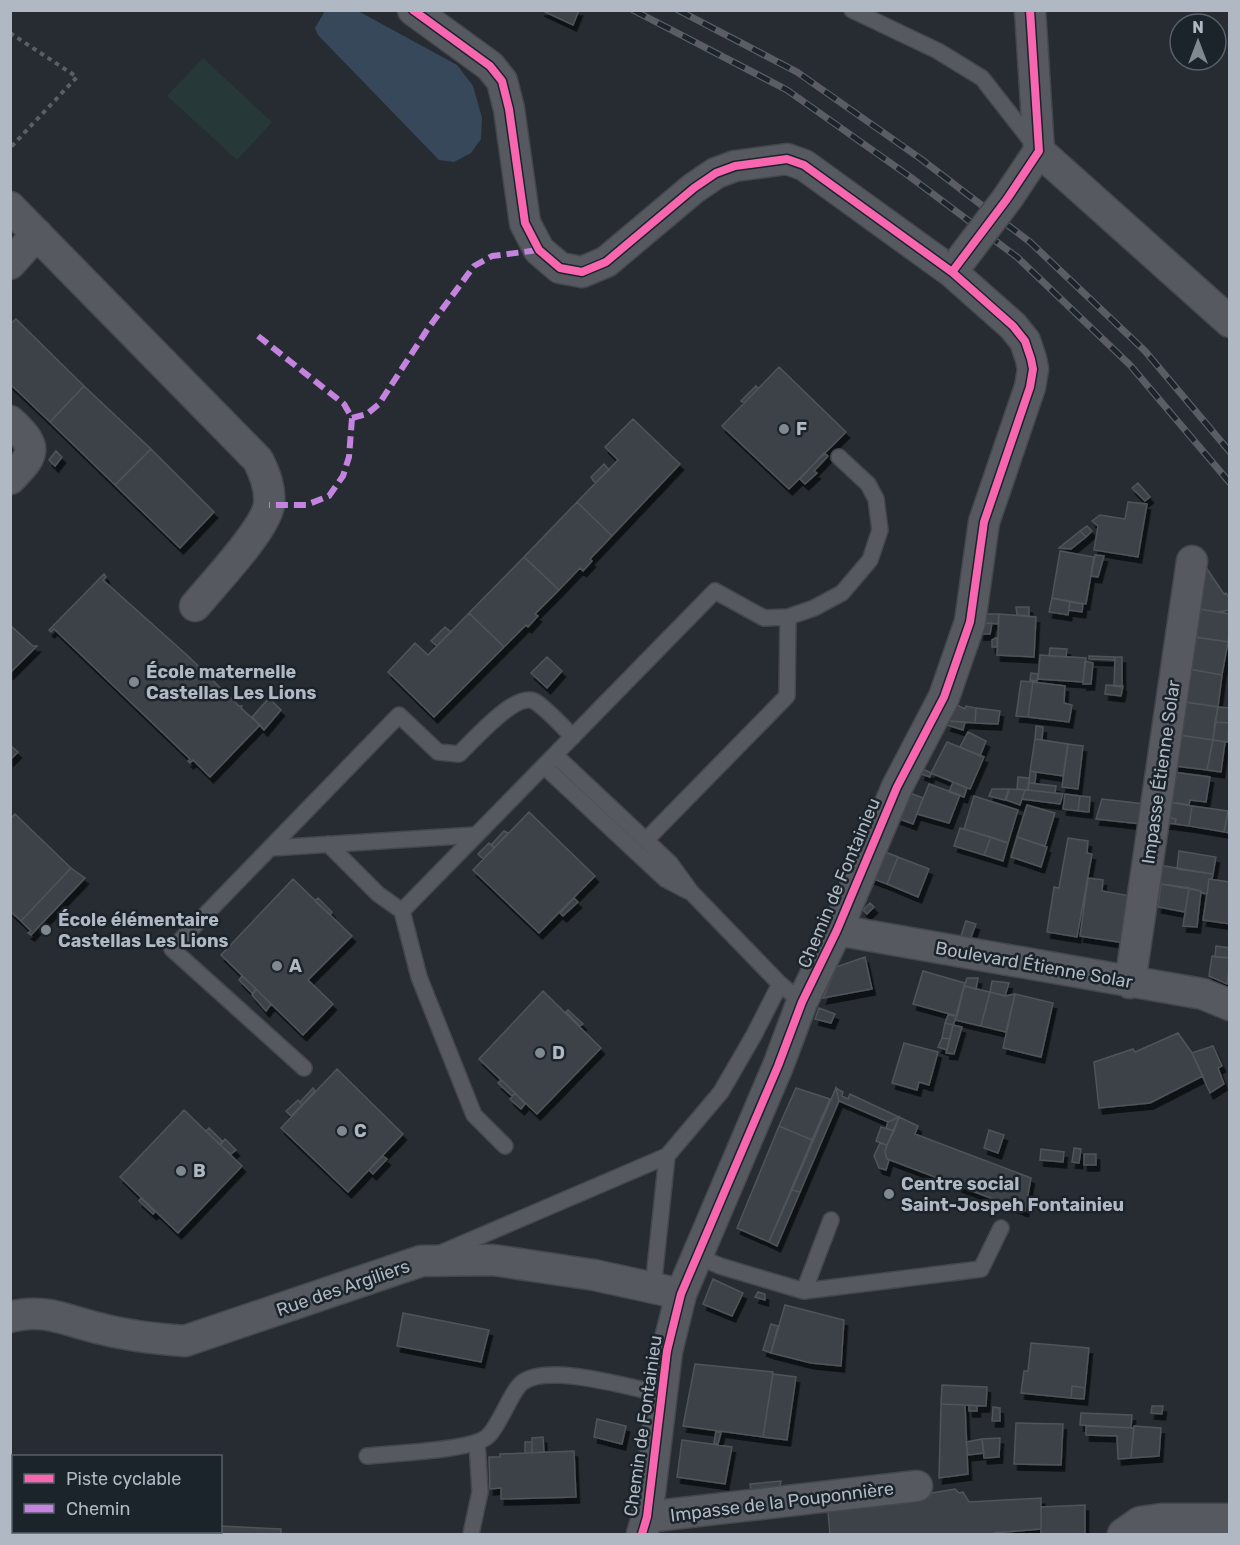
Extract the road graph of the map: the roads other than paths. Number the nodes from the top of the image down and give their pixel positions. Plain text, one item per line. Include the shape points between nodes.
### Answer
1 (413, 10) edge
2 (852, 10) edge
3 (1030, 10) edge
4 (1039, 151) junction
5 (10, 207) edge
6 (37, 234) junction
7 (10, 264) edge
8 (956, 267) junction
9 (1230, 322) edge
10 (10, 421) edge
11 (839, 457) dead end
12 (10, 479) edge
13 (1192, 561) dead end
14 (195, 606) dead end
15 (788, 617) junction
16 (573, 737) junction
17 (549, 760) junction
18 (476, 835) junction
19 (646, 840) junction
20 (328, 844) junction
21 (271, 848) junction
22 (691, 892) junction
23 (402, 911) junction
24 (837, 930) junction
25 (1130, 983) junction
26 (791, 993) junction
27 (1230, 1005) edge
28 (304, 1068) dead end
29 (505, 1146) dead end
30 (667, 1156) junction
31 (831, 1220) dead end
32 (1001, 1228) dead end
33 (697, 1256) junction
34 (421, 1261) junction
35 (667, 1291) junction
36 (804, 1291) junction
37 (10, 1317) edge
38 (662, 1394) junction
39 (477, 1442) junction
40 (367, 1456) dead end
41 (917, 1486) dead end
42 (1230, 1519) edge
43 (645, 1526) edge
44 (471, 1534) edge
45 (1123, 1534) edge

1 - 8 street, Chemin de Fontainieu via 490,66 502,81 525,223 538,250 560,268 582,272 606,262 716,173 735,166 787,159 804,165
2 - 4 lane via 938,51 982,78
3 - 4 street
4 - 8 street, bridge
4 - 9 street
5 - 6 street
6 - 7 street
6 - 14 street via 258,460 267,480 269,505 258,530
8 - 24 street, Chemin de Fontainieu via 1025,341 1033,369 1030,387 984,522 970,622 944,697 897,787
10 - 12 street via 27,436 31,448 27,463
11 - 15 lane via 868,484 876,499 880,530 877,544 870,560 842,593
13 - 25 street, Impasse Étienne Solar
15 - 16 lane via 764,618 715,591
15 - 19 lane via 787,696
16 - 17 lane
16 - 21 lane via 534,701 523,699 510,706 459,754 438,752 399,715
17 - 18 lane
17 - 19 lane
17 - 22 lane via 665,879
18 - 20 lane
18 - 23 lane
19 - 22 lane via 670,863
20 - 21 lane
20 - 23 lane via 378,894
21 - 28 lane via 172,949
22 - 26 lane
23 - 29 lane via 419,977 474,1115
24 - 25 street, Boulevard Étienne Solar
24 - 26 street, Chemin de Fontainieu
25 - 27 street, Boulevard Étienne Solar via 1203,994
26 - 30 lane via 754,1035 721,1092
26 - 33 street, Chemin de Fontainieu via 778,1066
30 - 34 lane
30 - 35 lane
31 - 36 lane
32 - 36 lane via 981,1269
33 - 35 street, Chemin de Fontainieu
33 - 36 lane
34 - 35 street, Rue des Argiliers via 493,1260
34 - 37 street, Rue des Argiliers via 185,1341 100,1329 60,1316 25,1313
35 - 38 street, Chemin de Fontainieu
38 - 39 lane via 587,1378 552,1374 537,1377 522,1382 488,1436
38 - 43 street, Chemin de Fontainieu
39 - 40 lane
39 - 44 lane via 480,1492
41 - 43 street, Impasse de la Pouponnière
42 - 45 street via 1161,1519 1140,1522

